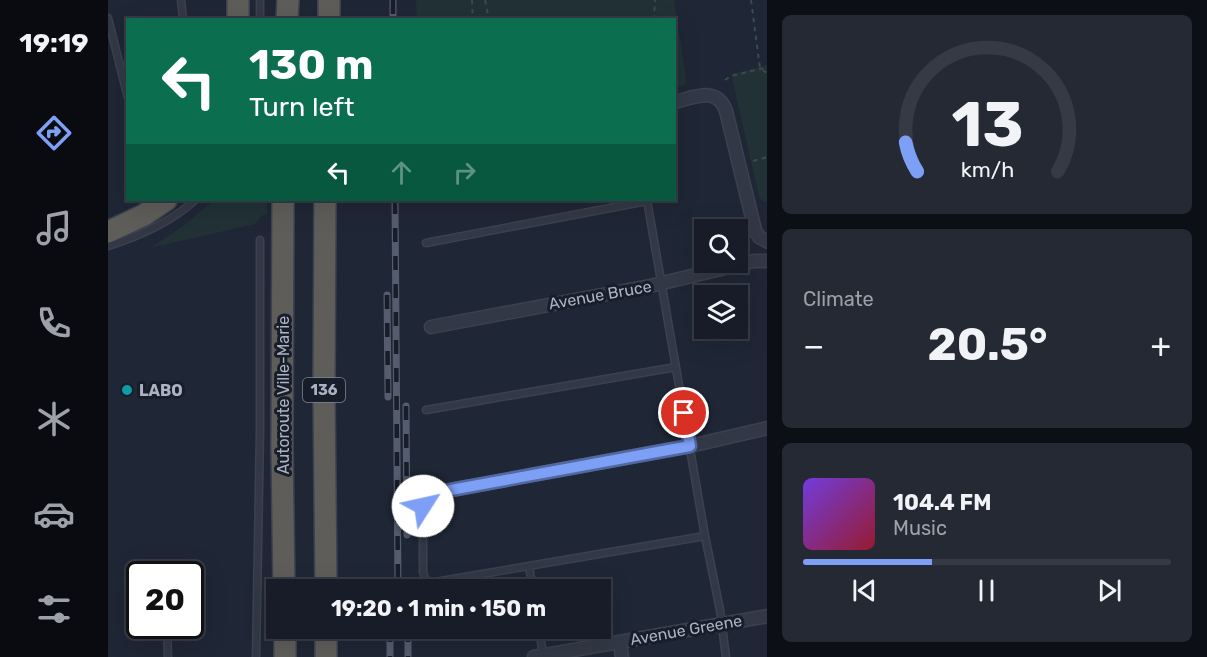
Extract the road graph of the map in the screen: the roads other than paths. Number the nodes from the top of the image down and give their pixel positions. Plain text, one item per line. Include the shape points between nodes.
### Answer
1 (181, 0) edge
2 (238, 0) edge
3 (260, 0) edge
4 (288, 0) edge
5 (329, 0) edge
6 (108, 18) edge
7 (183, 18) edge
8 (238, 18) edge
9 (260, 18) edge
10 (287, 18) edge
11 (329, 18) edge
12 (126, 90) edge
13 (676, 102) edge
14 (165, 201) edge
15 (194, 201) edge
16 (283, 201) edge
17 (325, 201) edge
18 (642, 201) edge
19 (647, 201) edge
20 (108, 232) edge
21 (260, 240) dead end
22 (767, 241) edge
23 (426, 243) dead end
24 (108, 246) edge
25 (767, 261) edge
26 (662, 284) junction
27 (431, 327) dead end
28 (676, 366) junction
29 (426, 410) dead end
30 (767, 428) edge
31 (690, 446) junction
32 (429, 494) joint
33 (705, 536) junction
34 (529, 566) junction
35 (284, 579) edge
36 (326, 579) edge
37 (531, 579) edge
38 (767, 616) edge
39 (721, 624) junction
40 (167, 639) edge
41 (285, 639) edge
42 (326, 639) edge
43 (539, 639) edge
44 (620, 642) junction
45 (539, 656) edge
46 (168, 657) edge
47 (256, 657) edge
48 (285, 657) edge
49 (326, 657) edge
50 (622, 657) edge
51 (726, 657) edge

1 - 7 lane
2 - 8 highway
3 - 9 lane
4 - 10 highway
5 - 11 highway
6 - 12 lane
13 - 22 street via 711,95 724,105 755,230
14 - 20 highway
15 - 24 lane via 158,226
16 - 35 highway, Autoroute Ville-Marie / 136
17 - 36 highway, 136
18 - 23 lane
19 - 26 lane
21 - 47 lane
25 - 26 street, Avenue Bruce
26 - 27 street, Avenue Bruce
26 - 28 lane
28 - 29 lane
28 - 31 lane
30 - 31 street
31 - 32 street
31 - 33 lane
32 - 34 lane via 423,510 426,581
33 - 34 lane
33 - 39 lane
34 - 37 lane
38 - 39 street, Avenue Greene
39 - 44 street, Avenue Greene
39 - 51 lane
40 - 46 lane
41 - 48 highway
42 - 49 highway
43 - 45 lane
44 - 45 street, Avenue Greene
44 - 50 street

